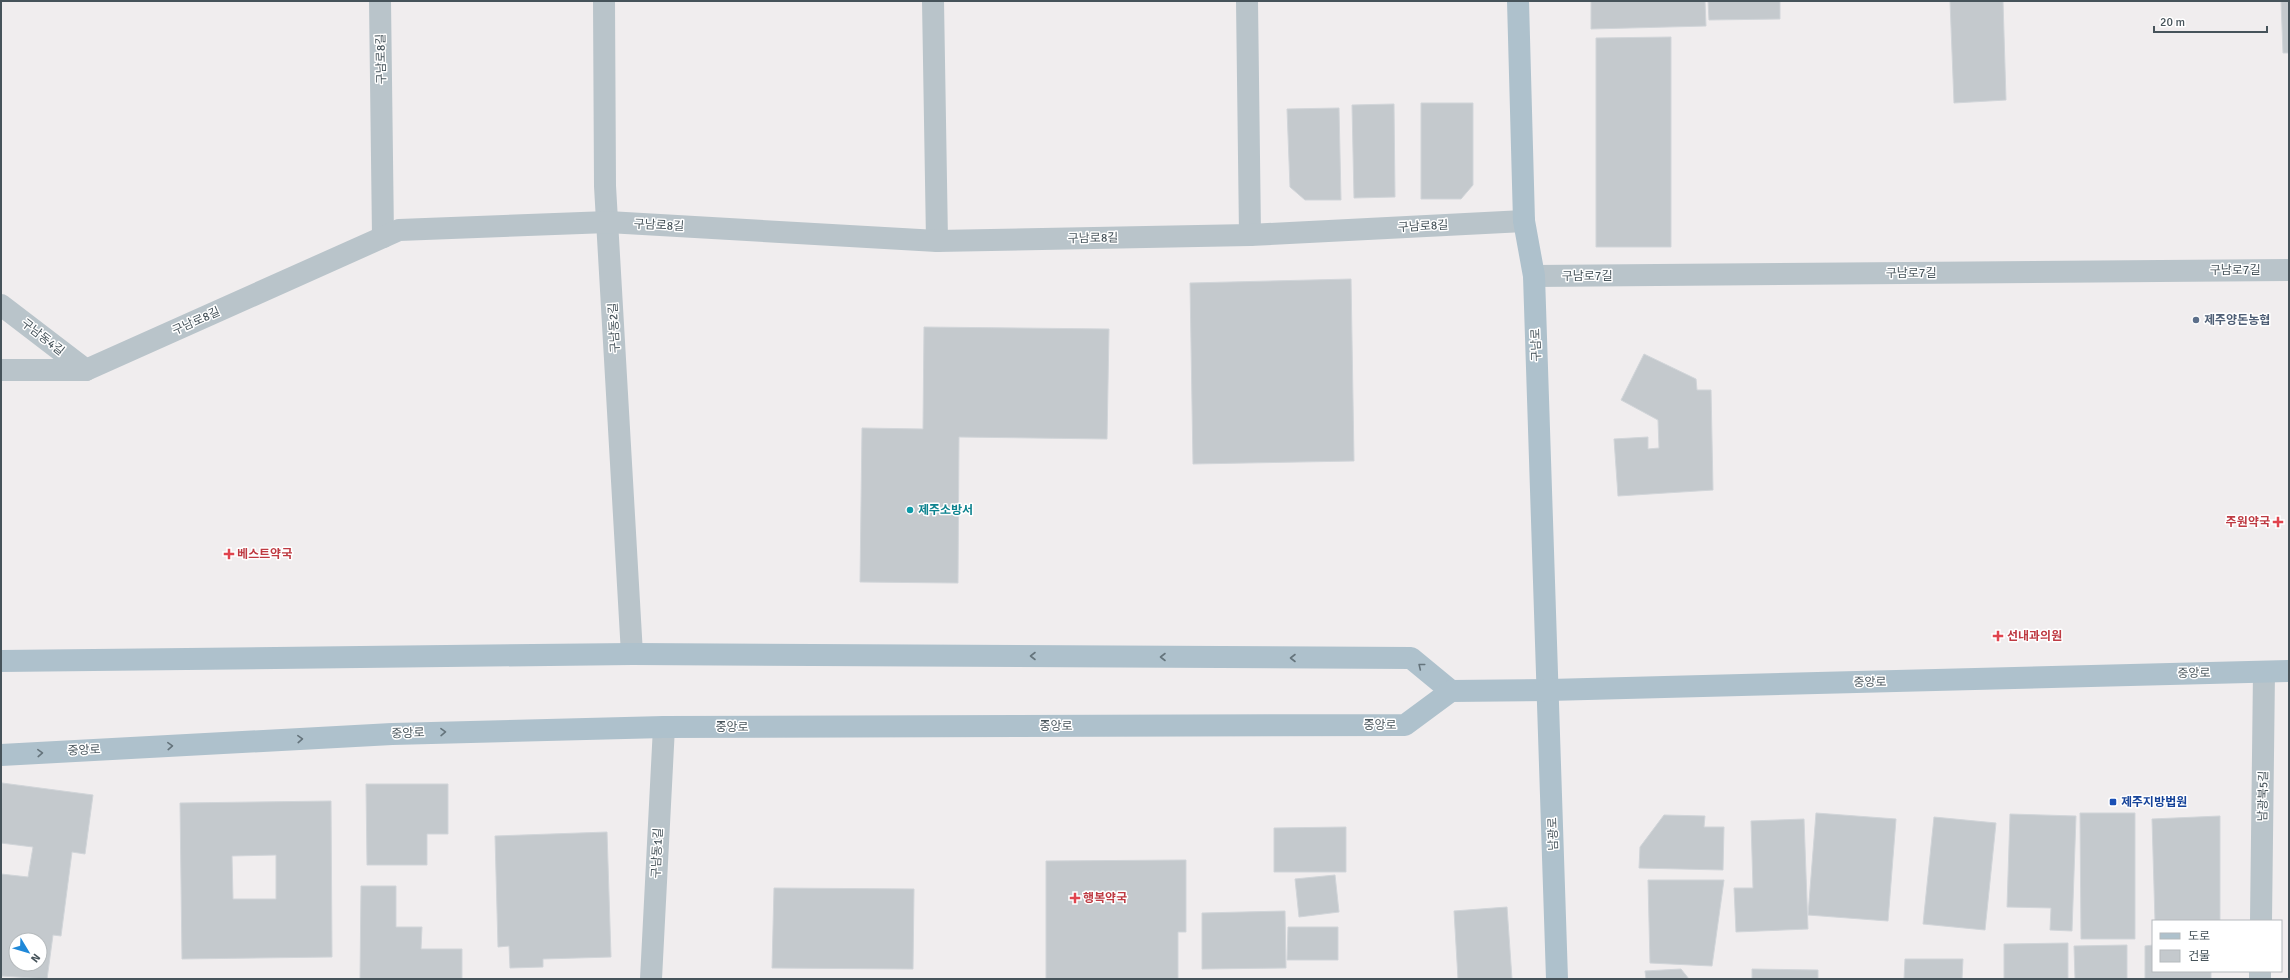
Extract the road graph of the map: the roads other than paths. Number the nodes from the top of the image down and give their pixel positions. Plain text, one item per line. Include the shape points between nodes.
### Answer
1 (380, 1) edge
2 (604, 1) edge
3 (933, 1) edge
4 (1246, 1) edge
5 (1518, 1) edge
6 (1524, 221) junction
7 (608, 222) junction
8 (1250, 235) junction
9 (383, 238) junction
10 (937, 241) junction
11 (2289, 270) edge
12 (1534, 276) junction
13 (1, 305) edge
14 (1, 370) edge
15 (86, 370) junction
16 (632, 654) junction
17 (1, 661) edge
18 (2289, 671) edge
19 (2264, 672) junction
20 (1451, 690) junction
21 (1549, 690) junction
22 (664, 727) junction
23 (1, 755) edge
24 (2261, 920) edge
25 (651, 979) edge
26 (1557, 979) edge

1 - 9 street, 구남로8길
2 - 7 street, 구남동2길 via 604,186
3 - 10 street
4 - 8 street
5 - 6 main road, 구남로
6 - 8 street, 구남로8길
6 - 12 main road, 구남로
7 - 9 street, 구남로8길 via 399,230
7 - 10 street, 구남로8길
7 - 16 street, 구남동2길
8 - 10 street, 구남로8길
9 - 15 street, 구남로8길
11 - 12 street, 구남로7길
12 - 21 main road, 구남로
13 - 15 street, 구남동4길
14 - 15 street, 구남로8길
16 - 17 main road
20 -> 16 main road via 1411,658
18 - 19 main road, 중앙로
19 - 21 main road, 중앙로
19 - 24 street, 남광북5길
20 - 21 main road, 중앙로
20 - 22 main road, 중앙로 via 1405,725
21 - 26 main road, 남광로
23 -> 22 main road, 중앙로 via 392,734
22 - 25 street, 구남동1길

